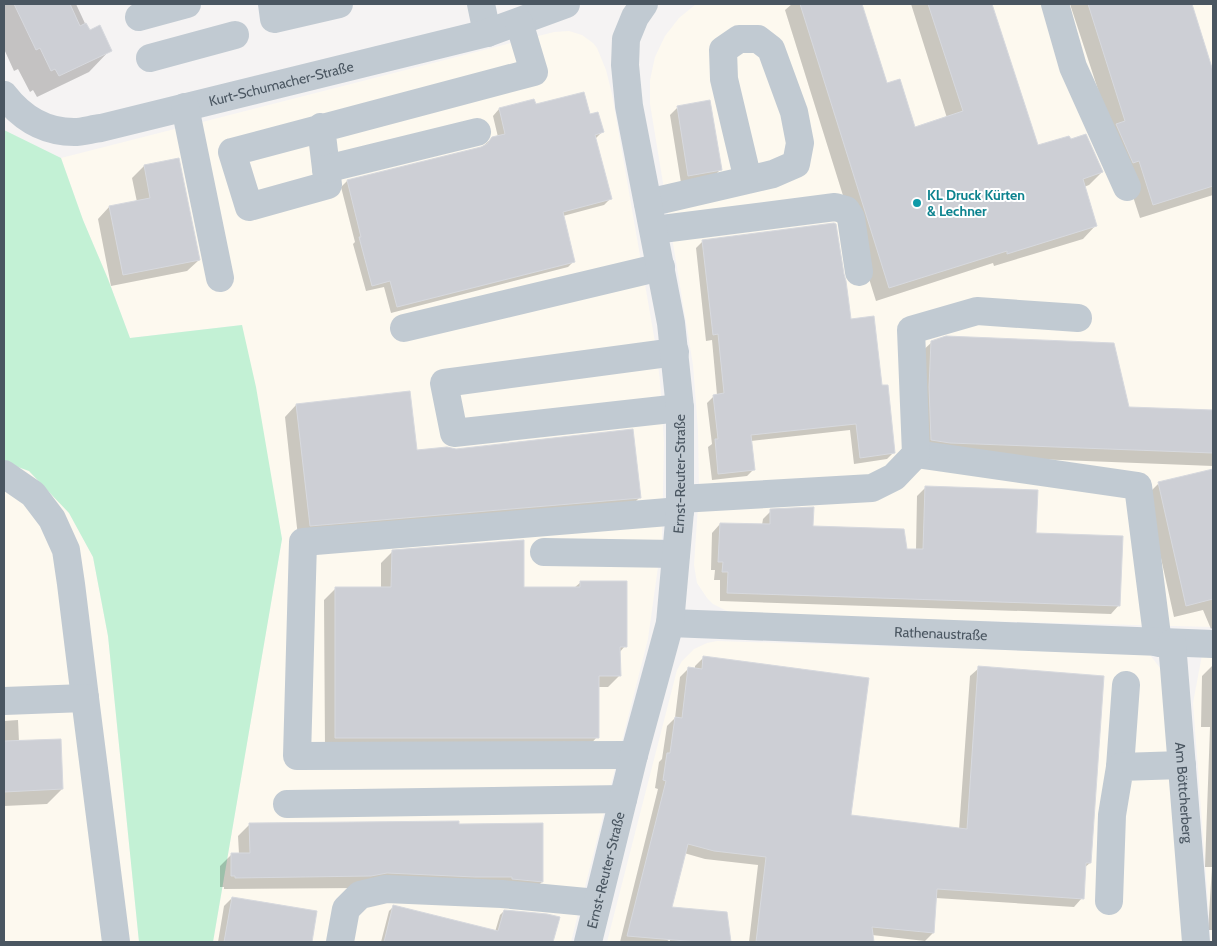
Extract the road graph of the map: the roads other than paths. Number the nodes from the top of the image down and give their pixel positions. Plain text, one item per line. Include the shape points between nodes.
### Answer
1 (187, 4) edge
2 (272, 4) edge
3 (339, 4) edge
4 (481, 4) edge
5 (566, 4) edge
6 (644, 4) edge
7 (1055, 4) edge
8 (138, 17) dead end
9 (519, 22) junction
10 (487, 33) junction
11 (235, 35) dead end
12 (150, 58) dead end
13 (4, 94) edge
14 (184, 107) junction
15 (321, 127) junction
16 (477, 132) dead end
17 (326, 169) junction
18 (748, 180) junction
19 (1128, 187) dead end
20 (648, 203) junction
21 (654, 230) junction
22 (661, 267) junction
23 (859, 272) dead end
24 (220, 278) dead end
25 (1078, 318) dead end
26 (404, 328) dead end
27 (675, 352) junction
28 (680, 408) junction
29 (916, 454) junction
30 (4, 474) edge
31 (680, 505) junction
32 (544, 552) dead end
33 (676, 554) junction
34 (670, 623) junction
35 (1165, 643) junction
36 (1213, 644) edge
37 (1126, 685) dead end
38 (85, 698) junction
39 (4, 701) edge
40 (634, 755) junction
41 (1182, 764) junction
42 (1120, 768) junction
43 (623, 799) junction
44 (287, 804) dead end
45 (1202, 865) edge
46 (1109, 901) dead end
47 (597, 903) junction
48 (116, 942) edge
49 (340, 942) edge
50 (588, 942) edge
51 (1196, 942) edge

1 - 8 street
2 - 3 street via 274,18
4 - 10 street
5 - 9 street, Kurt-Schumacher-Straße
6 - 20 street, Ernst-Reuter-Straße via 626,39 626,65 629,106
7 - 19 street via 1073,67
9 - 10 street, Kurt-Schumacher-Straße
9 - 15 street via 534,72
10 - 14 street, Kurt-Schumacher-Straße
11 - 12 street
13 - 14 street, Kurt-Schumacher-Straße via 32,121 49,129 74,132
14 - 24 street
15 - 17 street
15 - 17 street via 232,152 249,207 328,185
16 - 17 street
18 - 18 street via 796,164 800,143 794,112 771,49 758,39 739,39 723,50 724,79
18 - 20 street
20 - 21 street, Ernst-Reuter-Straße
21 - 22 street, Ernst-Reuter-Straße
21 - 23 street via 835,207 846,210 851,218
22 - 26 street
22 - 27 street, Ernst-Reuter-Straße
25 - 29 street via 977,310 911,330
27 - 28 street, Ernst-Reuter-Straße
27 - 28 street via 444,383 454,433
28 - 31 street, Ernst-Reuter-Straße
29 - 31 street via 894,477 872,488
29 - 35 street, Am Böttcherberg via 1138,486
30 - 38 street via 33,494 52,519 66,550
31 - 33 street, Ernst-Reuter-Straße
31 - 40 street via 302,542 297,756
32 - 33 street
33 - 34 street, Ernst-Reuter-Straße
34 - 35 street, Rathenaustraße
34 - 40 street, Ernst-Reuter-Straße
35 - 36 street, Rathenaustraße
35 - 41 street, Am Böttcherberg
37 - 42 street
38 - 39 street
38 - 48 street
40 - 43 street, Ernst-Reuter-Straße
41 - 42 street
41 - 45 street, Am Böttcherberg
42 - 46 street via 1112,814
43 - 44 street
43 - 47 street, Ernst-Reuter-Straße
45 - 51 street, Am Böttcherberg
47 - 49 street via 502,894 386,889 360,895 346,909
47 - 50 street, Ernst-Reuter-Straße

